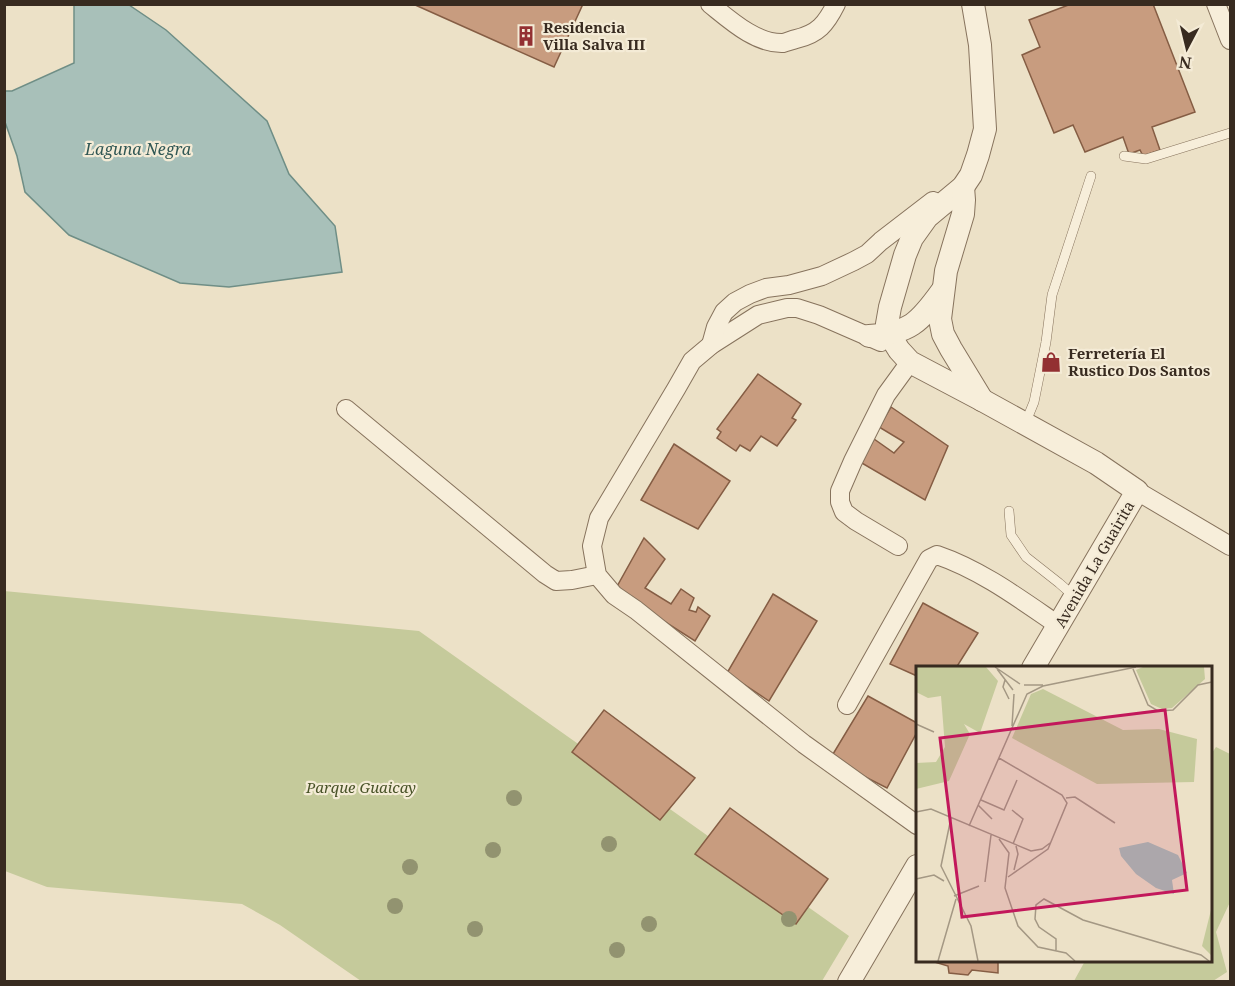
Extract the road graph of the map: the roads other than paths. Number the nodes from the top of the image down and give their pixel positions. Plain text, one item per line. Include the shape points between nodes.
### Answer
1 (710, 4) edge
2 (836, 4) edge
3 (974, 4) edge
4 (1216, 4) edge
5 (1230, 40) edge
6 (1230, 133) edge
7 (1124, 156) dead end
8 (1091, 176) dead end
9 (963, 187) junction
10 (943, 289) junction
11 (879, 335) junction
12 (711, 345) junction
13 (908, 360) junction
14 (982, 400) junction
15 (346, 409) dead end
16 (1025, 424) junction
17 (1137, 491) junction
18 (1009, 511) dead end
19 (898, 546) dead end
20 (1230, 546) edge
21 (597, 575) junction
22 (1074, 597) junction
23 (1058, 625) junction
24 (1034, 666) edge
25 (848, 705) dead end
26 (916, 824) edge
27 (916, 868) edge
28 (849, 981) edge

1 - 2 street via 742,30 783,43 818,31
3 - 9 street, Avenida La Guairita via 986,129
4 - 5 street
6 - 7 lane via 1146,159
8 - 16 lane via 1052,295 1034,402
9 - 10 street, Avenida La Guairita via 963,214
9 - 11 street, Avenida La Guairita via 927,217 912,238 887,324
9 - 12 street via 930,202 854,261 822,276 766,288 735,302 724,312
10 - 11 street via 911,326
10 - 14 street, Avenida La Guairita via 943,334
11 - 12 street via 787,308 758,315
11 - 13 street, Avenida La Guairita
12 - 21 street via 692,361 599,518 592,546
13 - 14 street, Avenida La Guairita
13 - 19 street via 886,395 840,491 844,512
14 - 16 street, Avenida La Guairita
15 - 21 street via 545,574 556,581
16 - 17 street, Avenida La Guairita
17 - 20 street
17 - 22 street, Avenida La Guairita
18 - 22 lane via 1011,535 1026,557
21 - 26 street via 614,595 804,744
22 - 23 street, Avenida La Guairita
23 - 24 street, Avenida La Guairita
23 - 25 street via 957,562 937,555 929,559
27 - 28 street

